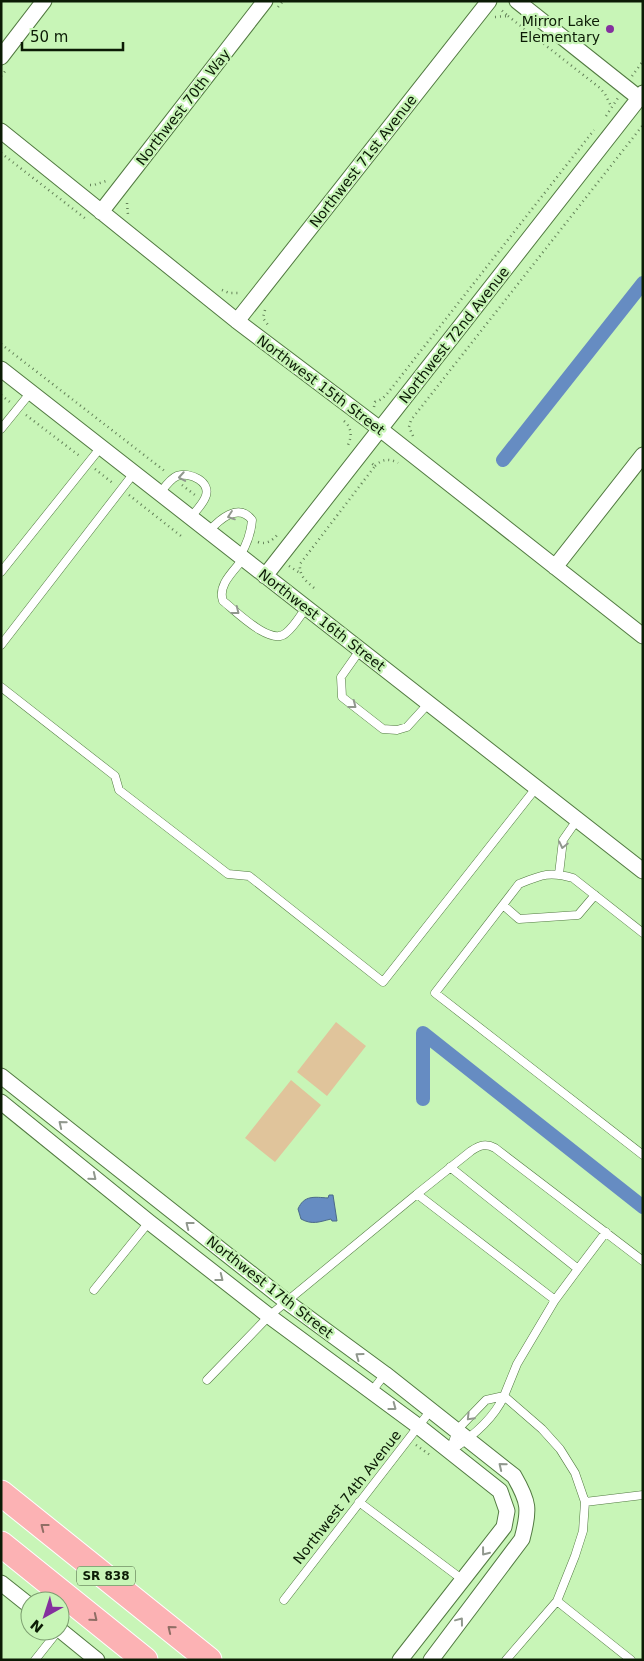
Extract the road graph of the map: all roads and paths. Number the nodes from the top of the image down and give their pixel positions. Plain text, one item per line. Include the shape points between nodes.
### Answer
1 (44, 1) edge
2 (283, 1) edge
3 (518, 1) edge
4 (493, 4) edge
5 (271, 5) edge
6 (508, 16) junction
7 (490, 21) dead end
8 (1, 57) edge
9 (643, 61) edge
10 (635, 88) edge
11 (610, 106) junction
12 (601, 122) dead end
13 (643, 125) edge
14 (595, 129) dead end
15 (1, 131) edge
16 (128, 199) dead end
17 (101, 212) junction
18 (131, 218) dead end
19 (218, 287) dead end
20 (247, 289) dead end
21 (266, 308) dead end
22 (237, 320) junction
23 (271, 328) dead end
24 (1, 344) edge
25 (1, 369) edge
26 (30, 392) junction
27 (371, 402) dead end
28 (376, 402) junction
29 (367, 420) junction
30 (1, 429) edge
31 (380, 430) junction
32 (414, 437) dead end
33 (100, 447) junction
34 (643, 455) edge
35 (375, 466) dead end
36 (404, 468) dead end
37 (134, 473) junction
38 (174, 478) junction
39 (160, 493) junction
40 (203, 501) junction
41 (190, 518) junction
42 (208, 532) junction
43 (277, 535) dead end
44 (249, 537) junction
45 (241, 558) junction
46 (555, 567) junction
47 (294, 570) dead end
48 (1, 572) edge
49 (300, 573) dead end
50 (265, 576) junction
51 (306, 608) junction
52 (643, 636) edge
53 (1, 645) edge
54 (360, 650) junction
55 (1, 686) edge
56 (428, 704) junction
57 (536, 788) junction
58 (577, 820) junction
59 (643, 872) edge
60 (559, 874) junction
61 (595, 895) junction
62 (503, 904) junction
63 (643, 933) edge
64 (1, 1076) edge
65 (1, 1102) edge
66 (643, 1155) edge
67 (450, 1167) junction
68 (417, 1194) junction
69 (149, 1222) junction
70 (606, 1232) junction
71 (643, 1261) edge
72 (578, 1269) junction
73 (94, 1290) dead end
74 (556, 1300) junction
75 (287, 1302) junction
76 (269, 1316) junction
77 (384, 1374) junction
78 (207, 1380) dead end
79 (372, 1391) junction
80 (504, 1396) junction
81 (430, 1410) junction
82 (418, 1426) junction
83 (462, 1435) junction
84 (408, 1438) junction
85 (450, 1451) junction
86 (430, 1455) dead end
87 (1, 1493) edge
88 (643, 1495) edge
89 (359, 1502) junction
90 (585, 1502) junction
91 (527, 1506) junction
92 (508, 1511) junction
93 (1, 1544) edge
94 (463, 1580) junction
95 (1, 1583) edge
96 (20, 1598) edge
97 (284, 1600) dead end
98 (556, 1601) junction
99 (70, 1639) edge
100 (50, 1641) edge
101 (435, 1658) edge
102 (35, 1660) edge
103 (97, 1660) edge
104 (145, 1660) edge
105 (209, 1660) edge
106 (400, 1660) edge
107 (506, 1660) edge
108 (631, 1660) edge

1 - 8 street
2 - 5 path
3 - 10 street
4 - 6 path
4 - 22 street, Northwest 71st Avenue
5 - 17 street, Northwest 70th Way
6 - 7 path via 498,16
6 - 11 path via 600,88
9 - 10 path
10 - 11 path
10 - 31 street, Northwest 72nd Avenue
11 - 12 path
13 - 32 path via 412,420 409,427
14 - 28 path via 387,394
15 - 17 street, Northwest 15th Street
16 - 18 path via 126,210
17 - 22 street, Northwest 15th Street
19 - 20 path via 235,294
21 - 23 path via 263,318
22 - 29 street, Northwest 15th Street
24 - 38 path
25 - 26 street, Northwest 16th Street
26 - 30 lane
26 - 33 street, Northwest 16th Street
27 - 28 path
28 - 29 path
29 - 31 street, Northwest 15th Street
31 - 46 street, Northwest 15th Street
31 - 50 street, Northwest 72nd Avenue
33 - 37 street, Northwest 16th Street
33 - 48 lane
34 - 46 street
35 - 36 path via 390,460
37 - 39 street, Northwest 16th Street
37 - 53 lane
38 - 39 lane
38 - 40 path
40 -> 38 lane via 206,493 200,480 184,475
39 - 41 street, Northwest 16th Street
40 - 41 lane
41 - 42 street, Northwest 16th Street
44 -> 42 lane via 252,520 242,513 219,520
42 - 45 street, Northwest 16th Street
43 - 44 path via 266,543
44 - 45 lane
45 - 50 street, Northwest 16th Street
45 -> 51 lane via 222,586 223,601 266,634 276,637 285,635
46 - 52 street, Northwest 15th Street
47 - 49 path
50 - 51 street, Northwest 16th Street
51 - 54 street, Northwest 16th Street
54 - 56 street, Northwest 16th Street
54 -> 56 lane via 341,677 342,697 383,728 397,730 407,728
55 - 57 lane via 115,776 119,790 228,874 249,876 383,982
56 - 57 street, Northwest 16th Street
57 - 58 street, Northwest 16th Street
58 - 59 street, Northwest 16th Street
58 -> 60 lane via 563,840
60 - 61 lane via 573,878
60 - 62 lane via 550,873 519,884
61 - 62 lane via 578,915 519,919
61 - 63 lane
62 - 66 lane via 435,993
75 -> 64 street, Northwest 17th Street
65 -> 69 street, Northwest 17th Street
67 - 68 lane
67 - 70 lane via 478,1146 487,1144
67 - 72 lane
68 - 74 lane
68 - 75 lane
69 - 73 lane
69 -> 76 street, Northwest 17th Street
70 - 71 lane
70 - 72 lane
72 - 74 lane
74 - 80 lane via 517,1364
75 - 76 lane
77 -> 75 street, Northwest 17th Street
76 - 78 lane
76 - 79 street, Northwest 17th Street
77 - 79 lane
77 - 81 street, Northwest 17th Street
79 -> 82 street, Northwest 17th Street
80 - 83 lane via 497,1410
80 -> 83 lane via 486,1400
80 - 90 lane via 560,1449 575,1473
81 - 82 lane, Northwest 74th Avenue
81 - 83 street, Northwest 17th Street
82 - 84 lane, Northwest 74th Avenue
82 - 85 street, Northwest 17th Street
83 - 85 lane
83 - 85 lane
91 -> 83 street, Northwest 17th Street via 514,1476
84 - 86 path
84 - 89 lane, Northwest 74th Avenue
85 - 92 street, Northwest 17th Street via 500,1491
105 -> 87 highway, SR 838
88 - 90 lane
89 - 94 lane
89 - 97 lane, Northwest 74th Avenue
90 - 98 lane via 575,1556
91 - 92 lane
101 -> 91 street via 522,1539
92 -> 94 street via 504,1527
93 -> 104 highway, SR 838
94 - 106 street
95 - 96 street
98 - 107 lane
98 - 108 lane
99 - 103 street
100 - 102 lane

